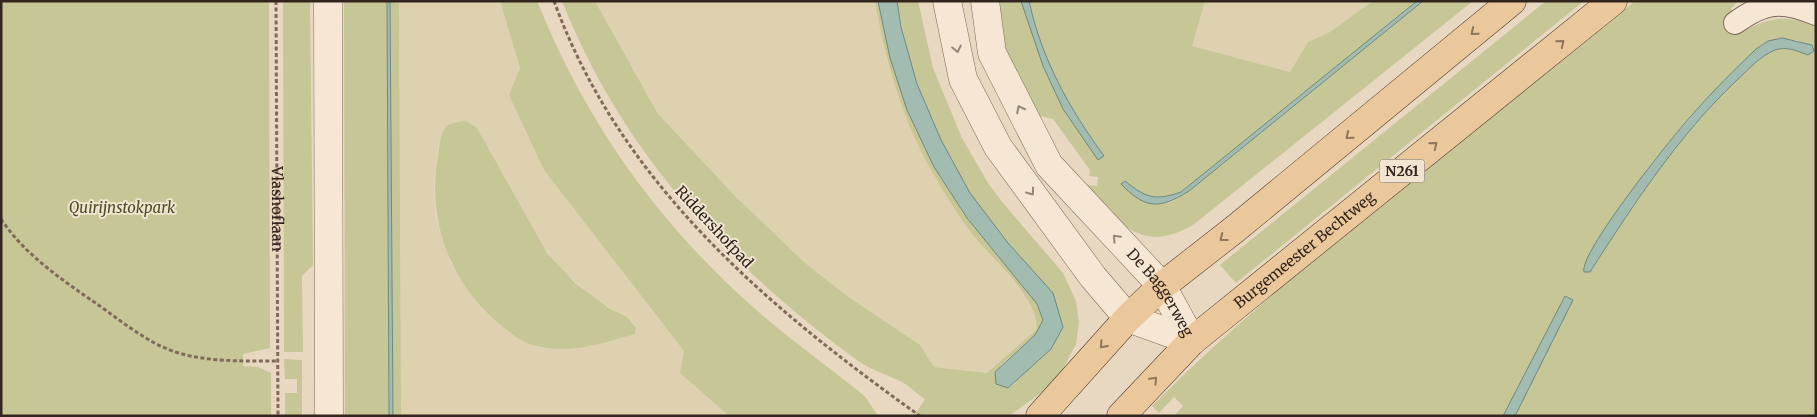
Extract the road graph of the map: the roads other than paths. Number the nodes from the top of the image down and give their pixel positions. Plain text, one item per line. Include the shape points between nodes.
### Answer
1 (328, 1) edge
2 (947, 1) edge
3 (985, 1) edge
4 (1512, 1) edge
5 (1613, 1) edge
6 (1804, 7) edge
7 (1735, 23) dead end
8 (1162, 286) junction
9 (1128, 318) junction
10 (1192, 341) junction
11 (329, 416) edge
12 (1040, 416) edge
13 (1121, 416) edge

1 - 11 street
2 -> 9 street, De Baggerweg via 964,79 998,147 1093,277
8 -> 3 street, De Baggerweg via 1049,165 992,53
4 -> 8 main road
10 -> 5 main road, Burgemeester Bechtweg / N261
6 - 7 street via 1782,2 1764,5
8 - 9 main road
8 - 10 street, De Baggerweg
9 - 10 street, De Baggerweg
9 -> 12 main road
13 -> 10 main road, Burgemeester Bechtweg / N261

